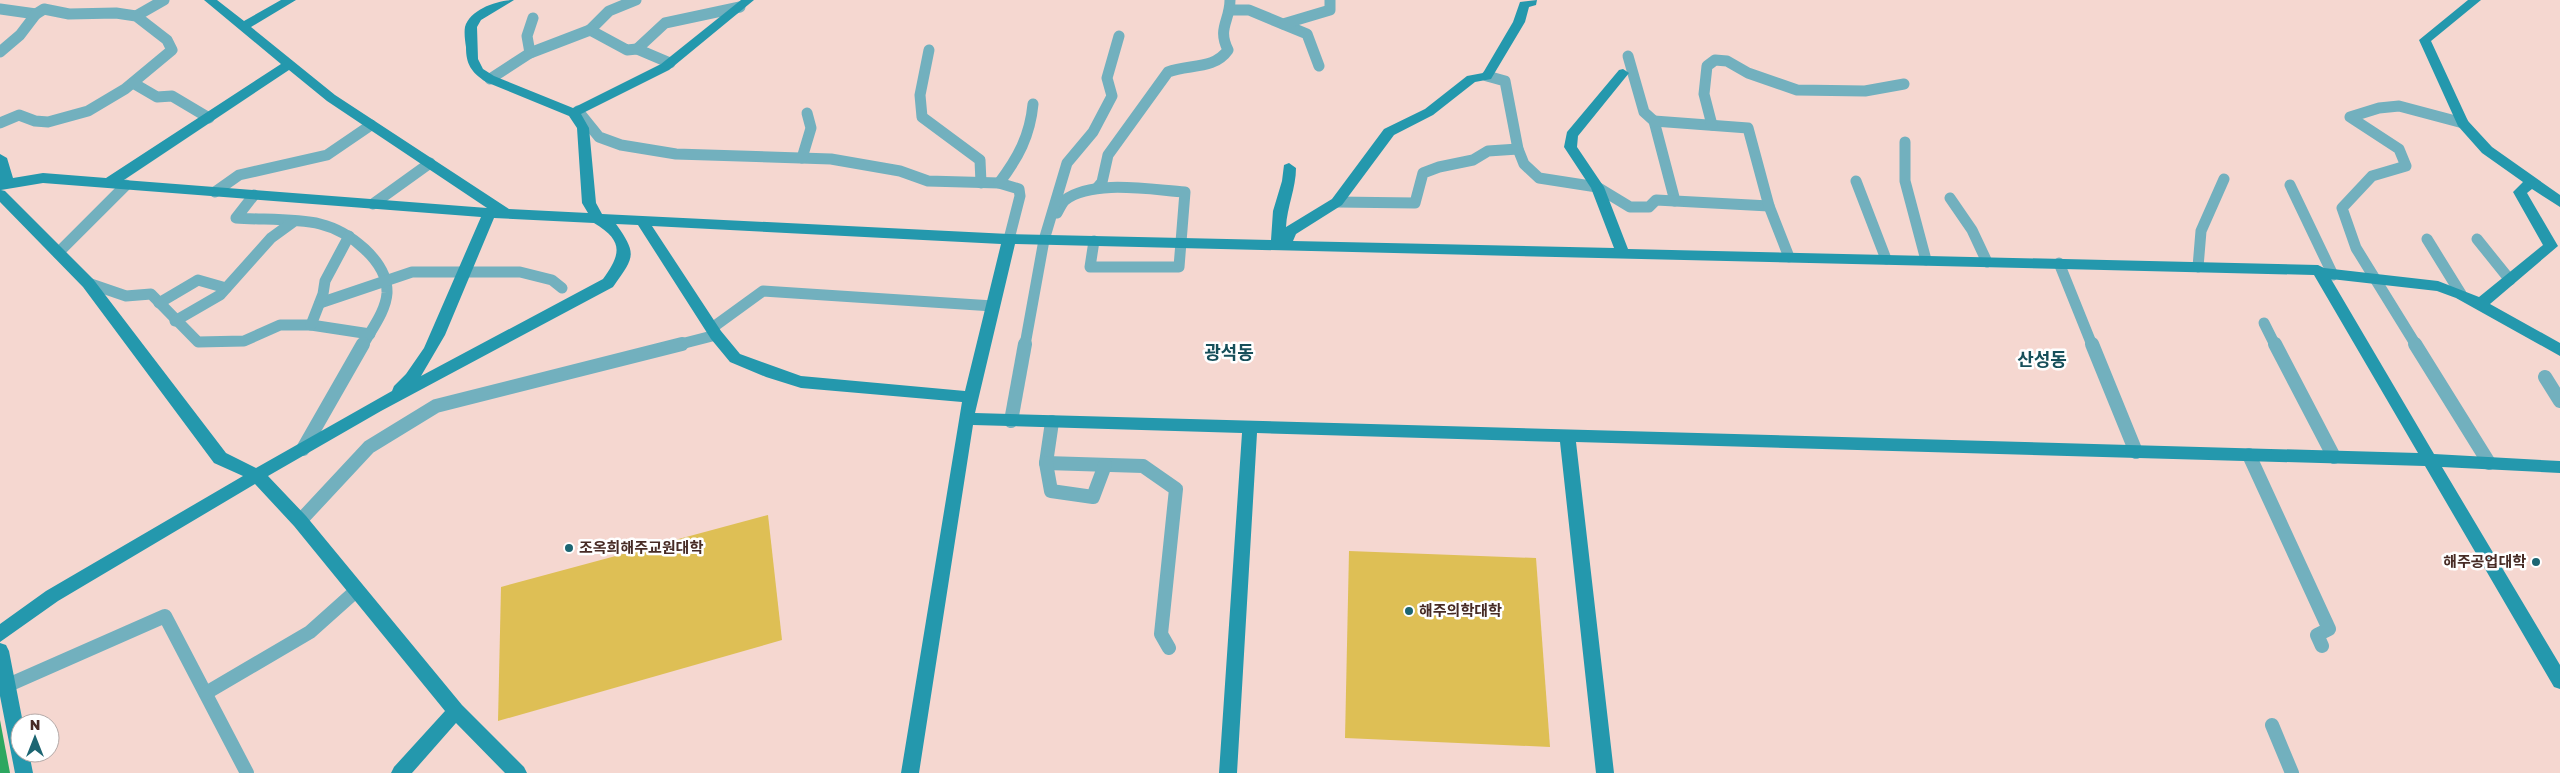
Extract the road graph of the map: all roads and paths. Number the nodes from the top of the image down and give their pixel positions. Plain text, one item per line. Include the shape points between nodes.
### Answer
1 (20, 0) edge
2 (164, 0) edge
3 (210, 0) edge
4 (290, 0) edge
5 (508, 0) edge
6 (636, 0) edge
7 (1330, 0) edge
8 (2475, 0) edge
9 (1532, 2) dead end
10 (744, 4) edge
11 (1230, 5) edge
12 (4, 10) edge
13 (36, 14) junction
14 (136, 16) junction
15 (533, 18) dead end
16 (1283, 24) junction
17 (243, 27) junction
18 (590, 30) junction
19 (1119, 36) dead end
20 (637, 49) junction
21 (929, 50) dead end
22 (0, 52) edge
23 (530, 53) junction
24 (1628, 56) dead end
25 (670, 63) junction
26 (289, 64) junction
27 (1319, 66) dead end
28 (1623, 73) dead end
29 (1488, 76) junction
30 (490, 80) junction
31 (133, 83) junction
32 (1904, 84) dead end
33 (1033, 104) dead end
34 (575, 112) junction
35 (807, 113) dead end
36 (209, 118) junction
37 (1654, 121) junction
38 (0, 123) edge
39 (2463, 123) junction
40 (371, 125) junction
41 (1712, 125) junction
42 (1905, 142) dead end
43 (1518, 149) junction
44 (0, 158) edge
45 (802, 158) junction
46 (430, 163) junction
47 (1289, 168) dead end
48 (2224, 179) dead end
49 (1856, 181) dead end
50 (2532, 182) junction
51 (109, 183) junction
52 (981, 183) junction
53 (998, 183) junction
54 (126, 185) junction
55 (2290, 185) dead end
56 (1597, 187) junction
57 (3, 188) edge
58 (1098, 188) junction
59 (214, 192) junction
60 (254, 195) junction
61 (1950, 198) dead end
62 (1675, 201) junction
63 (1337, 202) junction
64 (2560, 202) edge
65 (372, 204) junction
66 (1768, 206) junction
67 (489, 213) junction
68 (506, 214) junction
69 (598, 219) junction
70 (642, 221) junction
71 (293, 222) junction
72 (350, 236) junction
73 (1009, 239) junction
74 (2427, 239) dead end
75 (2477, 239) dead end
76 (1048, 240) junction
77 (1094, 241) junction
78 (1179, 243) junction
79 (1281, 245) junction
80 (58, 253) junction
81 (1623, 253) junction
82 (1789, 257) junction
83 (1886, 259) junction
84 (1926, 260) junction
85 (1987, 262) junction
86 (2059, 264) junction
87 (2198, 267) junction
88 (463, 272) junction
89 (2327, 274) junction
90 (2375, 279) junction
91 (383, 280) junction
92 (2510, 280) junction
93 (88, 283) junction
94 (226, 288) junction
95 (562, 288) dead end
96 (2461, 294) junction
97 (159, 303) junction
98 (320, 303) junction
99 (2480, 304) junction
100 (993, 306) junction
101 (175, 321) junction
102 (2264, 324) dead end
103 (311, 325) junction
104 (714, 332) junction
105 (370, 334) junction
106 (2560, 350) edge
107 (2545, 377) dead end
108 (970, 397) junction
109 (2560, 401) edge
110 (376, 407) junction
111 (966, 420) junction
112 (1011, 421) junction
113 (1052, 422) junction
114 (1250, 427) junction
115 (1567, 435) junction
116 (303, 449) junction
117 (2136, 452) junction
118 (2249, 455) junction
119 (2334, 458) junction
120 (2430, 460) junction
121 (1046, 463) junction
122 (2489, 463) junction
123 (1105, 465) junction
124 (2560, 467) edge
125 (256, 475) junction
126 (300, 521) junction
127 (357, 590) junction
128 (0, 634) edge
129 (2322, 646) dead end
130 (1169, 648) dead end
131 (0, 650) edge
132 (2560, 681) edge
133 (6, 686) junction
134 (206, 693) junction
135 (456, 711) junction
136 (2272, 725) dead end
137 (24, 773) edge
138 (247, 773) edge
139 (400, 773) edge
140 (518, 773) edge
141 (910, 773) edge
142 (1228, 773) edge
143 (1606, 773) edge
144 (2292, 773) edge

1 - 12 street
2 - 14 street
3 - 17 street
4 - 17 street
5 - 30 street via 476,18 471,27 472,60 478,71
6 - 18 street via 601,16
7 - 16 street via 1330,10
8 - 39 street via 2426,40
9 - 29 street via 1524,5 1519,22
10 - 20 street via 665,23
10 - 25 street
11 - 16 street
11 - 58 street via 1223,27 1222,39 1228,50 1224,59 1215,64 1175,68 1168,72 1108,155
12 - 13 street
13 - 14 street via 44,9 69,14
13 - 22 street via 20,35
14 - 31 street via 167,40 172,50 157,59
15 - 23 street via 527,36
16 - 27 street via 1307,34
17 - 26 street
18 - 20 street via 627,50
18 - 23 street
19 - 76 street via 1107,78 1112,96 1093,132 1067,163
20 - 25 street
21 - 52 street via 920,95 922,116 954,144 980,160
23 - 30 street
24 - 37 street via 1644,112
25 - 34 street
26 - 36 street
26 - 40 street
28 - 56 street via 1572,135 1570,147
29 - 43 street via 1504,81
29 - 63 street via 1471,78 1429,112 1389,132
30 - 34 street
31 - 36 street via 157,97 172,96
31 - 38 street via 111,99 63,121 36,122 19,115
32 - 41 street via 1865,92 1797,90 1748,73 1726,61 1715,60 1708,66 1704,94
33 - 53 street via 1032,128 1023,152
34 - 45 street via 599,137 620,145 676,154
34 - 69 street via 583,128 589,203
35 - 45 street via 811,128
36 - 51 street
37 - 41 street
37 - 62 street
39 - 50 street via 2487,150
39 - 90 street via 2399,106 2350,117 2399,149 2406,166 2372,176 2342,208 2356,248
40 - 46 street
40 - 59 street via 326,156 239,175 224,181
41 - 66 street via 1748,128
42 - 84 street via 1906,181
43 - 56 street via 1524,164 1539,178
43 - 63 street via 1488,151 1480,158 1433,167 1423,173 1416,203
44 - 57 street
45 - 52 street via 831,159 900,171 928,181
46 - 65 street
46 - 68 street
47 - 79 street via 1289,181 1280,211
48 - 87 street via 2201,231
49 - 83 street
50 - 64 street
50 - 92 street via 2520,192 2551,246
51 - 54 street
51 - 57 street via 43,178
52 - 53 street
53 - 73 street via 1019,189
54 - 59 street
54 - 80 street
55 - 89 street
56 - 62 street via 1630,207 1649,206 1656,200
56 - 81 street
57 - 80 street
58 - 76 street via 1074,192 1059,204
58 - 78 street via 1185,192
59 - 60 street
60 - 65 street
60 - 71 street via 236,218
61 - 85 street via 1972,230
62 - 66 street
63 - 79 street via 1290,231
65 - 67 street
66 - 82 street
67 - 68 street
67 - 88 street
68 - 69 street
69 - 70 street
69 - 110 street via 611,227 624,246 623,262 608,283
70 - 73 street
70 - 104 street
71 - 72 street via 320,224
71 - 94 street via 266,244
72 - 91 street via 379,263
72 - 98 street via 325,281
73 - 76 street
73 - 100 street
74 - 96 street
75 - 92 street
76 - 77 street
76 - 112 street
77 - 78 street
77 - 78 street via 1090,268 1179,268
78 - 79 street
79 - 81 street
80 - 93 street
81 - 82 street
82 - 83 street
83 - 84 street
84 - 85 street
85 - 86 street
86 - 87 street
86 - 117 street
87 - 89 street via 2318,270
88 - 91 street via 412,272
88 - 95 street via 520,272 552,280
88 - 110 street via 438,337 421,364 402,388
89 - 90 street
89 - 120 street
90 - 96 street via 2438,286
90 - 122 street
91 - 98 street
91 - 105 street via 387,293
92 - 99 street
93 - 97 street via 126,296 151,294
93 - 125 street via 220,458
94 - 97 street via 198,280
94 - 101 street via 220,295
96 - 99 street
97 - 101 street
98 - 103 street
99 - 106 street
100 - 104 street via 763,291
100 - 108 street
101 - 103 street via 198,342 244,340 280,325
102 - 119 street
103 - 105 street
104 - 108 street via 735,358 771,374 801,382
104 - 126 street via 436,406 369,446
105 - 116 street
107 - 109 street
108 - 111 street
110 - 116 street
111 - 112 street
111 - 141 street
112 - 113 street
113 - 114 street
113 - 121 street
114 - 115 street
114 - 142 street
115 - 117 street
115 - 143 street
116 - 125 street
117 - 118 street
118 - 119 street
118 - 129 street via 2329,628 2317,635
119 - 120 street
120 - 122 street
120 - 132 street
121 - 123 street
121 - 123 street via 1052,491 1093,498
122 - 124 street
123 - 130 street via 1143,466 1176,489 1161,634
125 - 126 street
125 - 128 street via 52,596
126 - 127 street
127 - 134 street via 310,632
127 - 135 street
131 - 133 street
133 - 134 street via 165,616
133 - 137 street
134 - 138 street
135 - 139 street
135 - 140 street
136 - 144 street

